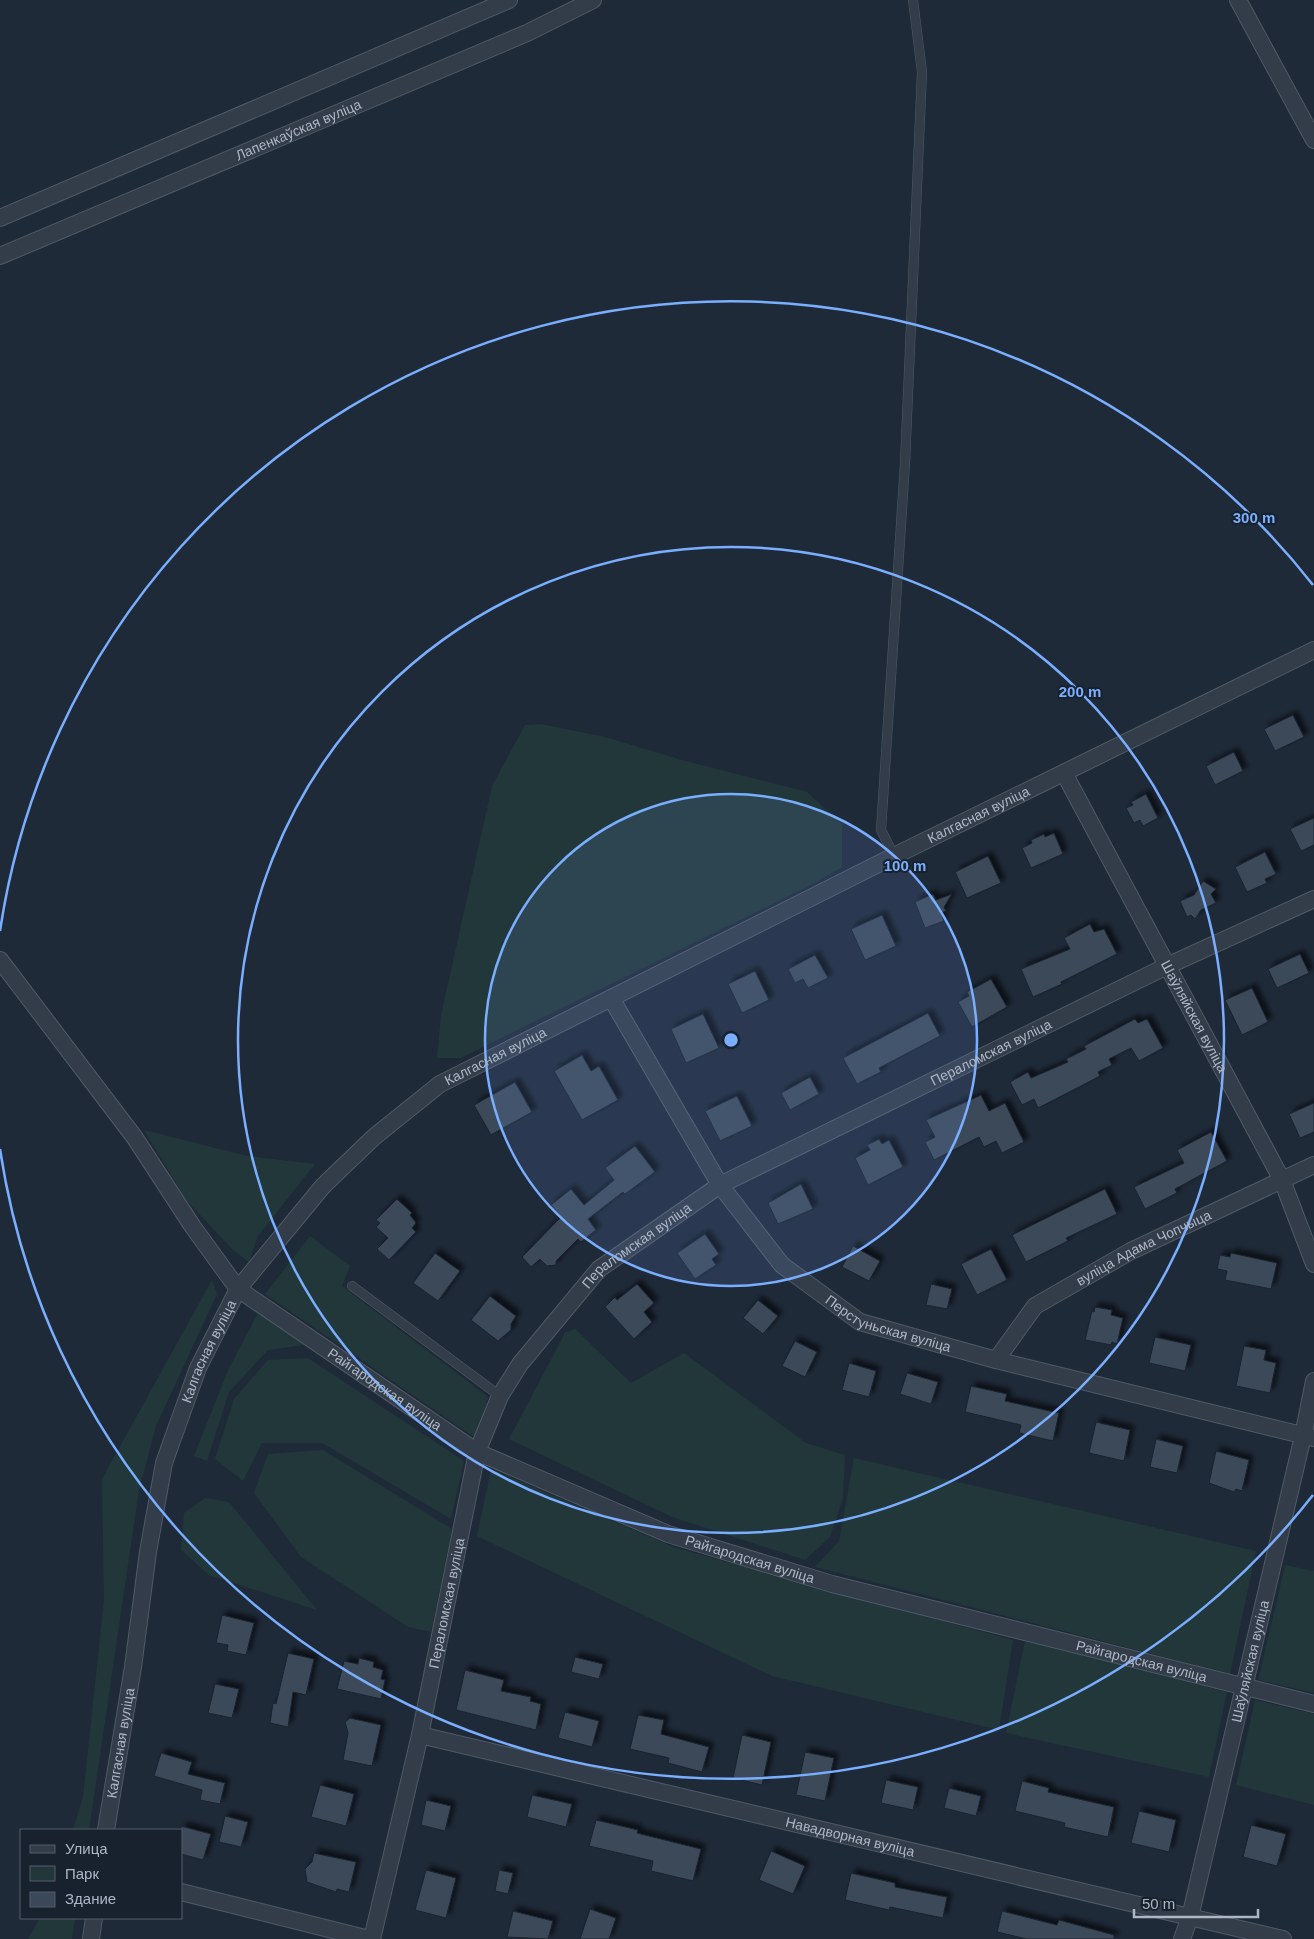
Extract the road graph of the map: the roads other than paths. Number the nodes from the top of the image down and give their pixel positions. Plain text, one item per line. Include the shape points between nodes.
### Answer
1 (509, 0) edge
2 (593, 0) edge
3 (913, 0) edge
4 (1238, 0) edge
5 (1314, 140) edge
6 (0, 218) edge
7 (0, 256) edge
8 (1314, 650) edge
9 (1064, 773) junction
10 (894, 856) junction
11 (1314, 900) edge
12 (0, 960) edge
13 (1167, 966) junction
14 (611, 998) junction
15 (1314, 1165) edge
16 (1282, 1180) junction
17 (720, 1185) junction
18 (1314, 1264) edge
19 (352, 1286) dead end
20 (238, 1289) junction
21 (996, 1360) junction
22 (1314, 1381) edge
23 (500, 1396) junction
24 (1309, 1437) edge
25 (478, 1452) junction
26 (1243, 1688) junction
27 (1314, 1704) edge
28 (420, 1735) junction
29 (106, 1829) edge
30 (182, 1892) edge
31 (1190, 1917) junction
32 (94, 1919) edge
33 (91, 1939) edge
34 (370, 1939) edge
35 (1182, 1939) edge
36 (1283, 1939) edge

1 - 6 street
2 - 7 street, Лапенкаўская вуліца via 527,32
3 - 10 lane via 921,82 905,463 881,830
4 - 5 street
8 - 9 street, Калгасная вуліца
9 - 10 street, Калгасная вуліца
9 - 13 street, Шаўляйская вуліца
10 - 14 street, Калгасная вуліца
11 - 13 street, Пераломская вуліца
12 - 20 street via 135,1138
13 - 16 street, Шаўляйская вуліца
13 - 17 street, Пераломская вуліца
14 - 17 street, Перстуньская вуліца
14 - 20 street, Калгасная вуліца via 440,1084 374,1137 323,1186
15 - 16 street, вуліца Адама Чопчыца
16 - 18 street, Шаўляйская вуліца
16 - 21 street, вуліца Адама Чопчыца via 1131,1251 1035,1306
17 - 21 street, Перстуньская вуліца via 782,1265 860,1322
17 - 23 street, Пераломская вуліца via 599,1269 520,1364
19 - 23 lane
20 - 25 street, Райгародская вуліца
20 - 29 street, Калгасная вуліца via 198,1368 164,1463
21 - 24 street, Перстуньская вуліца
22 - 24 street, Шаўляйская вуліца
23 - 25 street, Пераломская вуліца
24 - 26 street, Шаўляйская вуліца
25 - 26 street, Райгародская вуліца via 668,1534 832,1584
25 - 28 street, Пераломская вуліца
26 - 27 street, Райгародская вуліца
26 - 31 street, Шаўляйская вуліца
28 - 31 street, Навадворная вуліца
28 - 34 street, Пераломская вуліца
30 - 34 street
31 - 35 street, Шаўляйская вуліца
31 - 36 street, Навадворная вуліца
32 - 33 street

